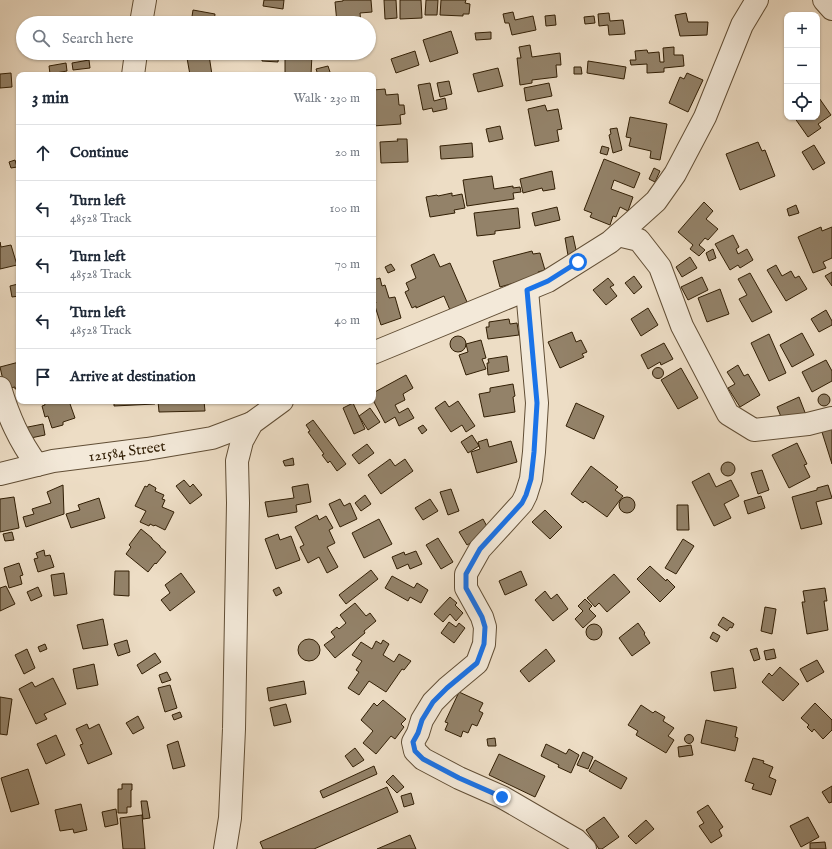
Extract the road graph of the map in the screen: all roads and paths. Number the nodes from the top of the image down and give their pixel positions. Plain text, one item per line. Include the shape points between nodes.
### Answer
1 (145, 0) edge
2 (757, 0) edge
3 (824, 0) edge
4 (832, 9) edge
5 (142, 16) edge
6 (135, 60) edge
7 (133, 72) edge
8 (618, 235) junction
9 (527, 290) junction
10 (376, 352) edge
11 (0, 388) edge
12 (278, 404) edge
13 (832, 418) edge
14 (252, 423) junction
15 (37, 465) junction
16 (0, 474) edge
17 (225, 849) edge
18 (585, 849) edge

1 - 5 street
2 - 8 street via 742,25 704,117 675,174 656,201
3 - 4 street
6 - 7 street
8 - 9 street via 548,281
8 - 13 street via 639,240 660,268 682,326 728,414 754,430 808,424
9 - 10 street
9 - 18 street via 537,403 531,479 522,503 480,549 466,574 466,588 485,627 484,644 477,663 433,702 413,742 415,751 423,759 502,797 576,840
11 - 15 street via 16,433
12 - 14 street
14 - 15 street, 121584 Street via 212,438
14 - 17 street via 242,441 237,460 234,729 230,818
15 - 16 street, 121584 Street

